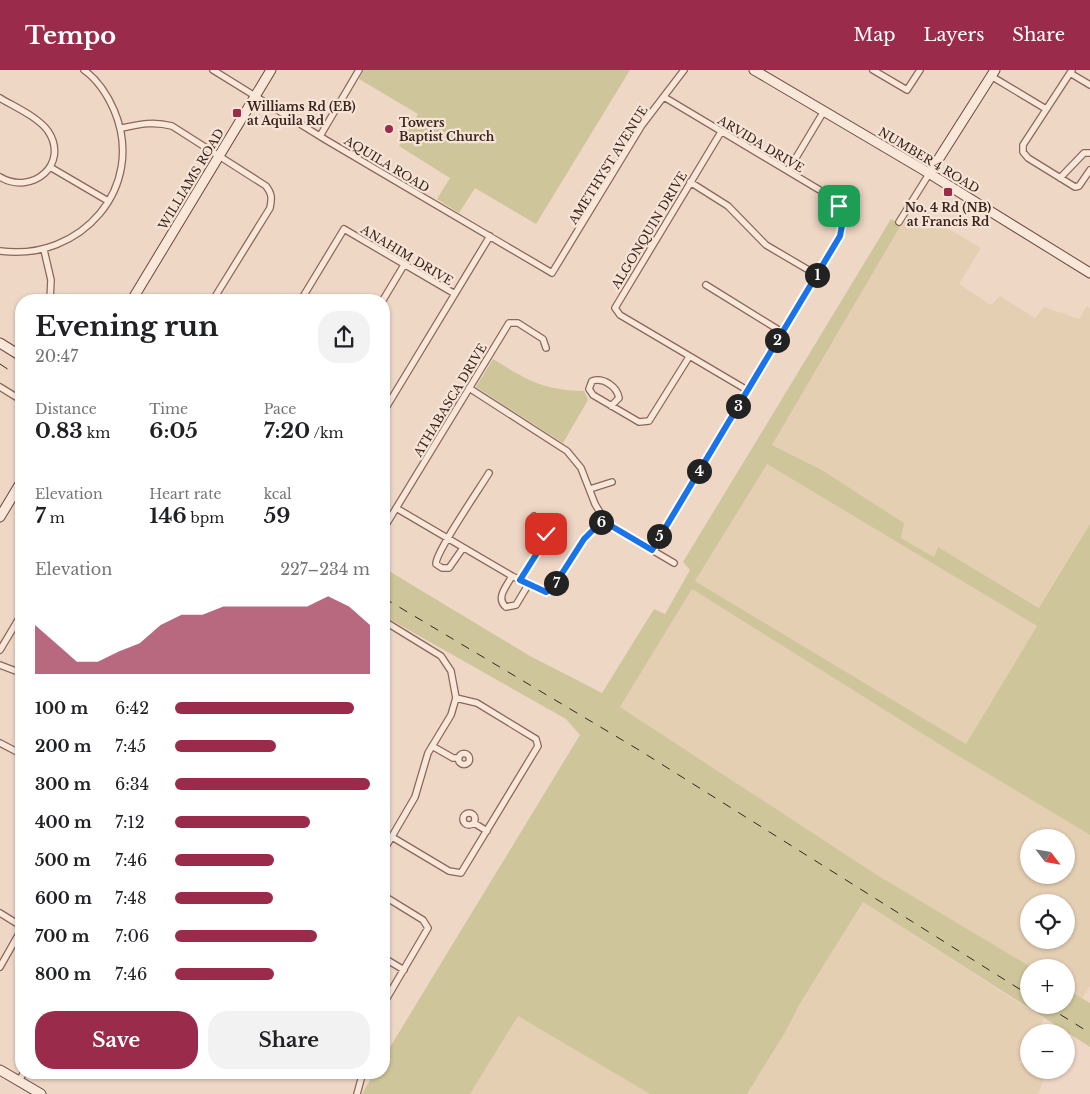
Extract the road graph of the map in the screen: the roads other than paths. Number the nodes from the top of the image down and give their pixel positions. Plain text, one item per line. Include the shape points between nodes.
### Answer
1 (84, 70) edge
2 (213, 70) edge
3 (271, 70) edge
4 (359, 70) edge
5 (684, 70) edge
6 (754, 70) edge
7 (874, 70) edge
8 (920, 70) edge
9 (1071, 72) edge
10 (993, 73) edge
11 (1090, 85) edge
12 (255, 96) junction
13 (664, 97) junction
14 (0, 98) edge
15 (1046, 109) junction
16 (824, 111) junction
17 (122, 128) junction
18 (721, 132) junction
19 (320, 136) junction
20 (1090, 153) edge
21 (219, 156) junction
22 (50, 167) junction
23 (1090, 170) edge
24 (788, 171) junction
25 (929, 174) junction
26 (0, 177) edge
27 (1060, 178) junction
28 (690, 182) junction
29 (108, 201) junction
30 (899, 222) dead end
31 (490, 236) junction
32 (44, 250) junction
33 (0, 251) edge
34 (404, 265) junction
35 (552, 273) joint
36 (1090, 273) edge
37 (817, 275) junction
38 (706, 285) dead end
39 (50, 294) edge
40 (136, 294) edge
41 (217, 294) edge
42 (305, 294) edge
43 (387, 294) edge
44 (455, 294) junction
45 (782, 332) junction
46 (0, 343) edge
47 (546, 348) dead end
48 (15, 351) edge
49 (689, 357) junction
50 (0, 387) edge
51 (469, 388) junction
52 (747, 390) junction
53 (15, 396) edge
54 (390, 401) edge
55 (611, 406) junction
56 (489, 473) dead end
57 (612, 482) dead end
58 (590, 489) junction
59 (15, 492) edge
60 (396, 508) junction
61 (534, 516) dead end
62 (0, 517) edge
63 (390, 518) edge
64 (604, 519) junction
65 (448, 539) junction
66 (463, 548) junction
67 (652, 550) junction
68 (674, 563) dead end
69 (512, 576) junction
70 (520, 580) junction
71 (528, 585) junction
72 (15, 625) edge
73 (390, 625) edge
74 (0, 650) edge
75 (0, 665) edge
76 (15, 671) edge
77 (456, 698) junction
78 (0, 743) edge
79 (432, 746) junction
80 (15, 751) edge
81 (459, 758) dead end
82 (474, 822) dead end
83 (486, 832) junction
84 (392, 837) junction
85 (390, 840) edge
86 (390, 900) edge
87 (0, 913) edge
88 (15, 922) edge
89 (15, 941) edge
90 (390, 962) edge
91 (0, 967) edge
92 (404, 970) junction
93 (390, 993) edge
94 (0, 1070) edge
95 (15, 1075) edge
96 (23, 1079) edge
97 (360, 1079) edge
98 (42, 1094) edge
99 (357, 1094) edge

1 - 17 street via 101,86
2 - 12 street, AQUILA ROAD
3 - 12 street, WILLIAMS ROAD
4 - 19 street
5 - 13 street, AMETHYST AVENUE
6 - 16 street, NUMBER 4 ROAD
7 - 8 street via 907,90
9 - 11 street
9 - 15 street
10 - 15 street
10 - 25 street
12 - 19 street, AQUILA ROAD
12 - 21 street, WILLIAMS ROAD
13 - 18 street, ARVIDA DRIVE
13 - 35 street, AMETHYST AVENUE via 639,130
14 - 22 street via 47,130 53,147
15 - 27 street via 1023,145 1022,152
16 - 24 street
16 - 25 street, NUMBER 4 ROAD
17 - 21 street via 145,122 172,126
17 - 29 street via 119,175
18 - 24 street, ARVIDA DRIVE
18 - 28 street, ALGONQUIN DRIVE
19 - 31 street, AQUILA ROAD
20 - 27 street via 1084,153
21 - 40 street, WILLIAMS ROAD
21 - 41 street via 266,186 272,195 270,208
22 - 26 street via 38,178 23,184
22 - 29 street
23 - 27 street via 1078,187
24 - 37 street, ARVIDA DRIVE via 834,199 843,214 840,236
25 - 30 street
25 - 36 street, NUMBER 4 ROAD
28 - 37 street via 728,206 766,245
28 - 49 street, ALGONQUIN DRIVE via 615,308 620,316
29 - 32 street via 98,217 79,234
31 - 35 street, AQUILA ROAD
31 - 44 street
32 - 33 street
32 - 39 street via 51,280
34 - 42 street, ANAHIM DRIVE via 344,229
34 - 43 street
34 - 44 street, ANAHIM DRIVE
37 - 45 street
38 - 45 street
44 - 54 street
45 - 52 street
46 - 48 street
47 - 51 street, ATHABASCA DRIVE via 543,339 518,323 509,323
49 - 52 street, ALGONQUIN DRIVE
49 - 55 street via 649,421 639,422
50 - 53 street
51 - 58 street via 567,451 581,468
51 - 60 street, ATHABASCA DRIVE
52 - 67 street
55 - 55 street via 619,398 616,389 603,381 592,381 589,386 591,394
56 - 65 street
57 - 58 street
58 - 64 street
59 - 62 street
60 - 63 street, ATHABASCA DRIVE
60 - 65 street
61 - 70 street via 543,524 546,538
64 - 67 street
64 - 71 street via 584,539 550,591 542,592
65 - 66 street
65 - 66 street via 436,558 440,567 452,566
66 - 69 street
67 - 68 street
69 - 70 street
69 - 71 street via 501,598 506,606 516,605
70 - 71 street
72 - 74 street
73 - 77 street via 442,656 451,672
75 - 76 street
77 - 79 street via 451,715
77 - 83 street via 477,703 538,742
78 - 80 street
79 - 81 street
79 - 84 street via 418,792
82 - 83 street
83 - 84 street via 458,874
84 - 85 street
86 - 92 street via 423,920 428,928
87 - 88 street
89 - 91 street
90 - 92 street
92 - 93 street
94 - 95 street
96 - 98 street
97 - 99 street

